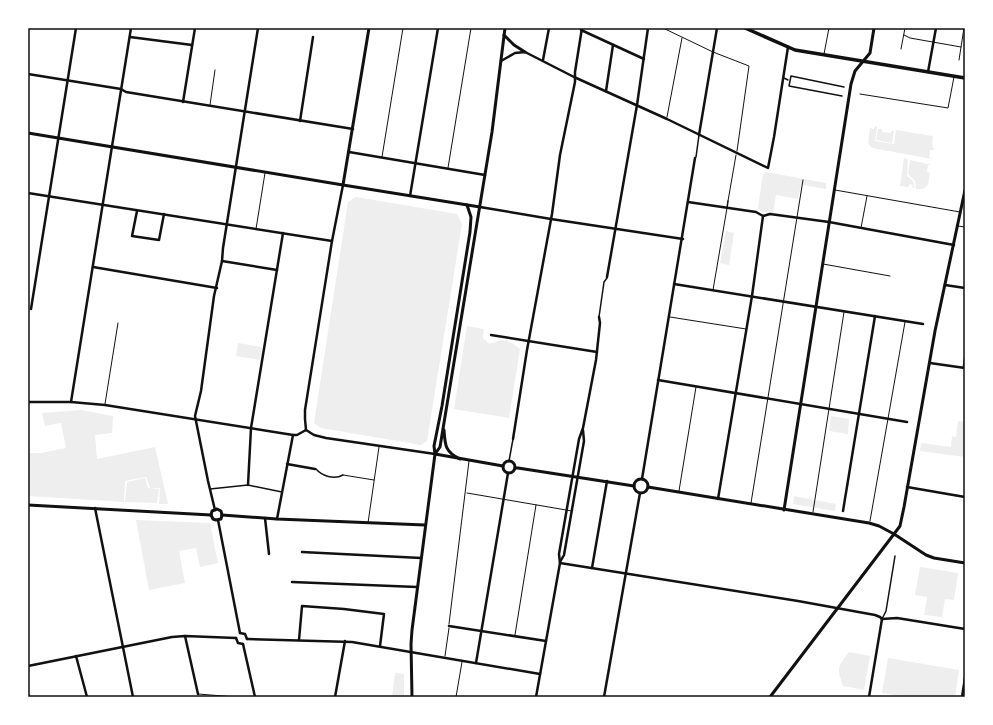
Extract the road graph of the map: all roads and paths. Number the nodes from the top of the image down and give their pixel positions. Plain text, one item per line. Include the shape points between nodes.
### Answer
1 (76, 28) edge
2 (131, 28) edge
3 (195, 28) edge
4 (258, 28) edge
5 (369, 28) edge
6 (403, 28) edge
7 (438, 28) edge
8 (471, 28) edge
9 (505, 28) edge
10 (549, 28) edge
11 (648, 28) edge
12 (663, 28) edge
13 (717, 28) edge
14 (745, 28) edge
15 (829, 28) edge
16 (874, 28) edge
17 (905, 28) edge
18 (936, 28) edge
19 (964, 28) edge
20 (581, 29) edge
21 (504, 35) junction
22 (904, 35) junction
23 (130, 37) junction
24 (313, 37) dead end
25 (682, 37) junction
26 (933, 42) junction
27 (192, 45) junction
28 (613, 45) junction
29 (788, 47) junction
30 (961, 47) junction
31 (901, 49) dead end
32 (525, 52) junction
33 (713, 52) junction
34 (824, 54) junction
35 (644, 59) junction
36 (543, 60) junction
37 (959, 60) dead end
38 (501, 61) junction
39 (864, 61) junction
40 (215, 70) dead end
41 (928, 72) junction
42 (28, 74) edge
43 (954, 76) junction
44 (574, 77) junction
45 (784, 78) junction
46 (965, 78) edge
47 (788, 80) dead end
48 (67, 81) junction
49 (844, 87) dead end
50 (121, 89) junction
51 (606, 91) junction
52 (860, 94) dead end
53 (842, 96) dead end
54 (184, 102) junction
55 (637, 105) junction
56 (210, 106) junction
57 (244, 112) junction
58 (667, 119) junction
59 (300, 121) junction
60 (352, 129) junction
61 (28, 133) edge
62 (699, 135) junction
63 (59, 138) junction
64 (113, 147) junction
65 (349, 152) junction
66 (736, 154) junction
67 (381, 158) junction
68 (695, 158) joint
69 (415, 163) junction
70 (236, 167) junction
71 (448, 169) junction
72 (265, 172) junction
73 (485, 175) junction
74 (803, 180) dead end
75 (343, 185) junction
76 (834, 190) junction
77 (965, 190) edge
78 (28, 193) edge
79 (410, 196) junction
80 (867, 196) junction
81 (49, 197) junction
82 (688, 202) junction
83 (728, 202) joint
84 (467, 205) junction
85 (103, 206) junction
86 (480, 207) junction
87 (727, 208) junction
88 (136, 211) junction
89 (961, 212) junction
90 (164, 214) junction
91 (763, 216) junction
92 (797, 218) junction
93 (551, 219) junction
94 (829, 222) junction
95 (227, 224) junction
96 (958, 226) junction
97 (965, 227) edge
98 (616, 228) junction
99 (861, 228) junction
100 (256, 229) junction
101 (283, 233) junction
102 (683, 239) junction
103 (332, 241) junction
104 (954, 245) junction
105 (222, 261) junction
106 (823, 264) junction
107 (93, 268) junction
108 (277, 270) junction
109 (890, 276) dead end
110 (607, 277) joint
111 (674, 284) junction
112 (944, 285) junction
113 (216, 288) junction
114 (965, 288) edge
115 (713, 290) junction
116 (752, 296) junction
117 (784, 302) junction
118 (816, 307) junction
119 (31, 309) dead end
120 (844, 311) junction
121 (875, 316) junction
122 (599, 317) joint
123 (669, 317) junction
124 (905, 321) junction
125 (118, 323) dead end
126 (923, 324) dead end
127 (747, 329) junction
128 (491, 335) dead end
129 (529, 340) junction
130 (597, 352) junction
131 (965, 354) edge
132 (930, 363) junction
133 (964, 368) edge
134 (658, 380) junction
135 (696, 387) junction
136 (736, 393) junction
137 (768, 399) junction
138 (28, 402) edge
139 (71, 402) junction
140 (801, 404) junction
141 (105, 405) junction
142 (829, 409) junction
143 (859, 414) junction
144 (887, 418) junction
145 (196, 420) junction
146 (906, 422) dead end
147 (443, 426) junction
148 (251, 428) junction
149 (583, 428) junction
150 (306, 430) junction
151 (293, 435) junction
152 (513, 440) joint
153 (379, 446) junction
154 (435, 454) junction
155 (460, 459) junction
156 (469, 460) junction
157 (509, 461) junction
158 (287, 464) junction
159 (503, 466) junction
160 (515, 468) junction
161 (315, 469) joint
162 (508, 473) junction
163 (343, 475) joint
164 (572, 476) junction
165 (577, 477) junction
166 (642, 479) junction
167 (374, 480) junction
168 (607, 482) junction
169 (248, 485) junction
170 (634, 486) junction
171 (648, 487) junction
172 (907, 487) junction
173 (210, 489) junction
174 (282, 492) junction
175 (679, 492) junction
176 (466, 493) junction
177 (640, 493) junction
178 (965, 496) edge
179 (504, 499) junction
180 (718, 499) junction
181 (751, 504) junction
182 (28, 505) edge
183 (536, 505) junction
184 (94, 508) junction
185 (215, 510) junction
186 (567, 510) junction
187 (784, 510) junction
188 (572, 511) junction
189 (844, 511) dead end
190 (211, 515) junction
191 (222, 515) junction
192 (812, 515) junction
193 (265, 518) junction
194 (277, 519) junction
195 (218, 520) junction
196 (368, 523) junction
197 (869, 524) junction
198 (425, 525) junction
199 (894, 534) junction
200 (302, 552) dead end
201 (269, 554) dead end
202 (895, 556) dead end
203 (421, 558) junction
204 (560, 563) junction
205 (965, 563) edge
206 (592, 568) junction
207 (626, 573) junction
208 (292, 582) dead end
209 (417, 587) junction
210 (837, 607) junction
211 (882, 619) junction
212 (449, 626) junction
213 (965, 629) edge
214 (482, 631) junction
215 (240, 633) junction
216 (185, 636) junction
217 (515, 636) junction
218 (236, 638) junction
219 (247, 639) junction
220 (300, 640) junction
221 (345, 641) junction
222 (546, 641) junction
223 (243, 644) junction
224 (380, 646) junction
225 (123, 647) junction
226 (411, 652) junction
227 (76, 656) junction
228 (444, 658) junction
229 (462, 661) junction
230 (476, 663) junction
231 (28, 666) edge
232 (540, 674) junction
233 (965, 678) edge
234 (28, 694) edge
235 (198, 694) joint
236 (29, 697) edge
237 (87, 697) edge
238 (133, 697) edge
239 (235, 697) edge
240 (256, 697) edge
241 (335, 697) edge
242 (412, 697) edge
243 (456, 697) edge
244 (536, 697) edge
245 (604, 697) edge
246 (770, 697) edge
247 (868, 697) edge
248 (962, 697) edge

1 - 48 street
2 - 23 street
3 - 27 street
4 - 57 street
5 - 60 street
6 - 67 lane
7 - 69 street
8 - 71 lane
9 - 21 street
10 - 36 street
11 - 35 street
12 - 25 lane
13 - 33 street
14 - 29 main road
15 - 34 lane
16 - 39 street via 870,53
17 - 22 lane
18 - 26 street
19 - 30 lane
20 - 28 street
20 - 44 street
21 - 32 street
21 - 38 street
22 - 26 lane
22 - 31 lane
23 - 27 street
23 - 50 street
24 - 59 street
25 - 33 lane
25 - 58 lane
26 - 30 lane
26 - 41 street
27 - 54 street
28 - 35 street
28 - 51 street
29 - 34 main road
29 - 45 street
30 - 37 lane
32 - 36 street
32 - 38 street via 515,53
33 - 62 street
33 - 66 lane via 750,66
34 - 39 main road
35 - 55 street
36 - 44 street
38 - 73 street
39 - 41 main road
39 - 76 street via 852,78
40 - 56 lane
41 - 43 main road
42 - 48 street
43 - 46 main road
43 - 52 lane via 948,108
44 - 51 street
44 - 93 street
45 - 47 street
45 - 66 street via 768,168
48 - 50 street
48 - 63 street
49 - 53 street via 791,76 790,80 789,86
50 - 54 street
50 - 64 street
51 - 55 street
54 - 56 street
55 - 58 street
55 - 98 street
56 - 57 street
57 - 59 street
57 - 70 street
58 - 62 street
59 - 60 street
60 - 65 street
61 - 63 street
62 - 66 street
62 - 68 street
63 - 64 street
63 - 81 street
64 - 70 street
64 - 85 street
65 - 67 street
65 - 75 street
66 - 83 lane
67 - 69 street
68 - 82 street
69 - 71 street
69 - 79 street
70 - 72 street
70 - 95 street
71 - 73 street
72 - 75 street
72 - 100 lane
73 - 86 street
74 - 92 lane
75 - 79 street
75 - 103 street
76 - 80 lane
76 - 94 street
77 - 89 street
78 - 81 street
79 - 84 street
80 - 89 lane
80 - 99 lane
81 - 85 street
81 - 119 street
82 - 87 street
82 - 102 street
83 - 87 street
84 - 86 street
84 - 154 street via 471,217 470,232 434,446
85 - 88 street
85 - 107 street
86 - 93 street
86 - 147 street
87 - 91 street via 756,212
87 - 115 lane
88 - 90 street
88 - 90 street via 132,236 159,240
89 - 96 street
90 - 95 street
91 - 92 street via 770,214
91 - 116 street
92 - 94 street
92 - 117 lane
93 - 98 street
93 - 129 street
94 - 99 street
94 - 106 street
95 - 100 street
95 - 105 street
96 - 97 lane
96 - 104 street
98 - 102 street
98 - 110 street
99 - 104 street
100 - 101 street
101 - 103 street
101 - 108 street
102 - 111 street
103 - 150 street via 305,410
104 - 112 street
105 - 108 street
105 - 113 street
106 - 109 lane
106 - 118 street
107 - 113 street
107 - 139 street
108 - 148 street
110 - 122 street
111 - 115 street
111 - 123 street
112 - 114 street
112 - 132 street
113 - 145 street
115 - 116 street
116 - 117 street
116 - 127 street
117 - 118 street
117 - 137 lane
118 - 120 street
118 - 140 street
120 - 121 street
120 - 142 lane
121 - 124 street
121 - 143 street
122 - 130 street
123 - 127 lane
123 - 134 street
124 - 126 street
124 - 144 lane
125 - 141 lane
127 - 136 street
128 - 129 street
129 - 130 street
129 - 152 street
130 - 149 street
131 - 133 lane
132 - 133 street
132 - 172 street
134 - 135 street
134 - 166 street
135 - 136 street
135 - 175 lane
136 - 137 street
136 - 180 street
137 - 140 street
137 - 181 lane
138 - 139 street
139 - 141 street
140 - 142 street
140 - 187 street
141 - 145 street
142 - 143 street
142 - 192 lane
143 - 144 street
143 - 189 street
144 - 146 street
144 - 197 lane
145 - 148 street
145 - 173 street
147 - 154 street via 440,447
147 - 155 street via 446,446 451,454
148 - 151 street
148 - 169 street
149 - 164 street
149 - 165 street via 584,441
150 - 151 street
150 - 153 street via 321,437
151 - 158 street
152 - 157 street
153 - 154 street
153 - 167 lane
154 - 155 street
154 - 198 street
155 - 156 street
156 - 159 street
156 - 176 lane
157 - 159 street
157 - 160 street
158 - 161 street
158 - 174 street
159 - 162 street via 503,470
160 - 162 street via 513,472
160 - 164 street
161 - 163 street via 320,474 336,478
162 - 179 street
163 - 167 lane
164 - 165 street
164 - 186 street
165 - 168 street
165 - 188 street
166 - 170 street via 637,480
166 - 171 street
167 - 196 lane
168 - 170 street
168 - 206 street
169 - 173 street
169 - 174 street
170 - 177 street
171 - 175 street
171 - 177 street
172 - 178 street
172 - 199 street via 900,526
173 - 185 street
174 - 194 street
175 - 180 street
176 - 179 lane
176 - 212 lane
177 - 207 street
179 - 183 lane
179 - 214 street
180 - 181 street
181 - 187 street
182 - 184 street
183 - 186 lane
183 - 217 lane
184 - 190 street
184 - 225 street
185 - 190 street
185 - 191 street via 221,511
186 - 188 lane
186 - 204 street via 559,554
187 - 192 street
188 - 204 street via 564,555
190 - 195 street via 213,519
191 - 193 street
191 - 195 street
192 - 197 street
193 - 194 street
193 - 201 street
194 - 196 street
195 - 215 street
196 - 198 street
197 - 199 street
198 - 203 street
199 - 205 street via 926,555
199 - 210 street
200 - 203 street
202 - 211 street via 886,611
203 - 209 street
204 - 206 street
204 - 222 street
206 - 207 street
207 - 210 street
207 - 245 street
208 - 209 street
209 - 226 street
210 - 211 street via 878,615
210 - 246 street
211 - 213 street via 897,618
211 - 247 street
212 - 214 street
212 - 228 lane
214 - 217 street
214 - 230 street
215 - 218 street
215 - 219 street via 245,634
216 - 218 street
216 - 225 street
216 - 235 street
217 - 222 street
218 - 223 street via 238,643
219 - 220 street
219 - 223 street
220 - 221 street
220 - 224 street via 302,606 344,609 384,614
221 - 224 street
221 - 241 street
222 - 232 street
223 - 240 street
224 - 226 street
225 - 227 street
225 - 238 street
226 - 228 street
226 - 242 street
227 - 231 street
227 - 237 street
228 - 229 street
229 - 230 street
229 - 243 lane
230 - 232 street
232 - 244 street
233 - 248 street
234 - 236 street
235 - 239 lane

